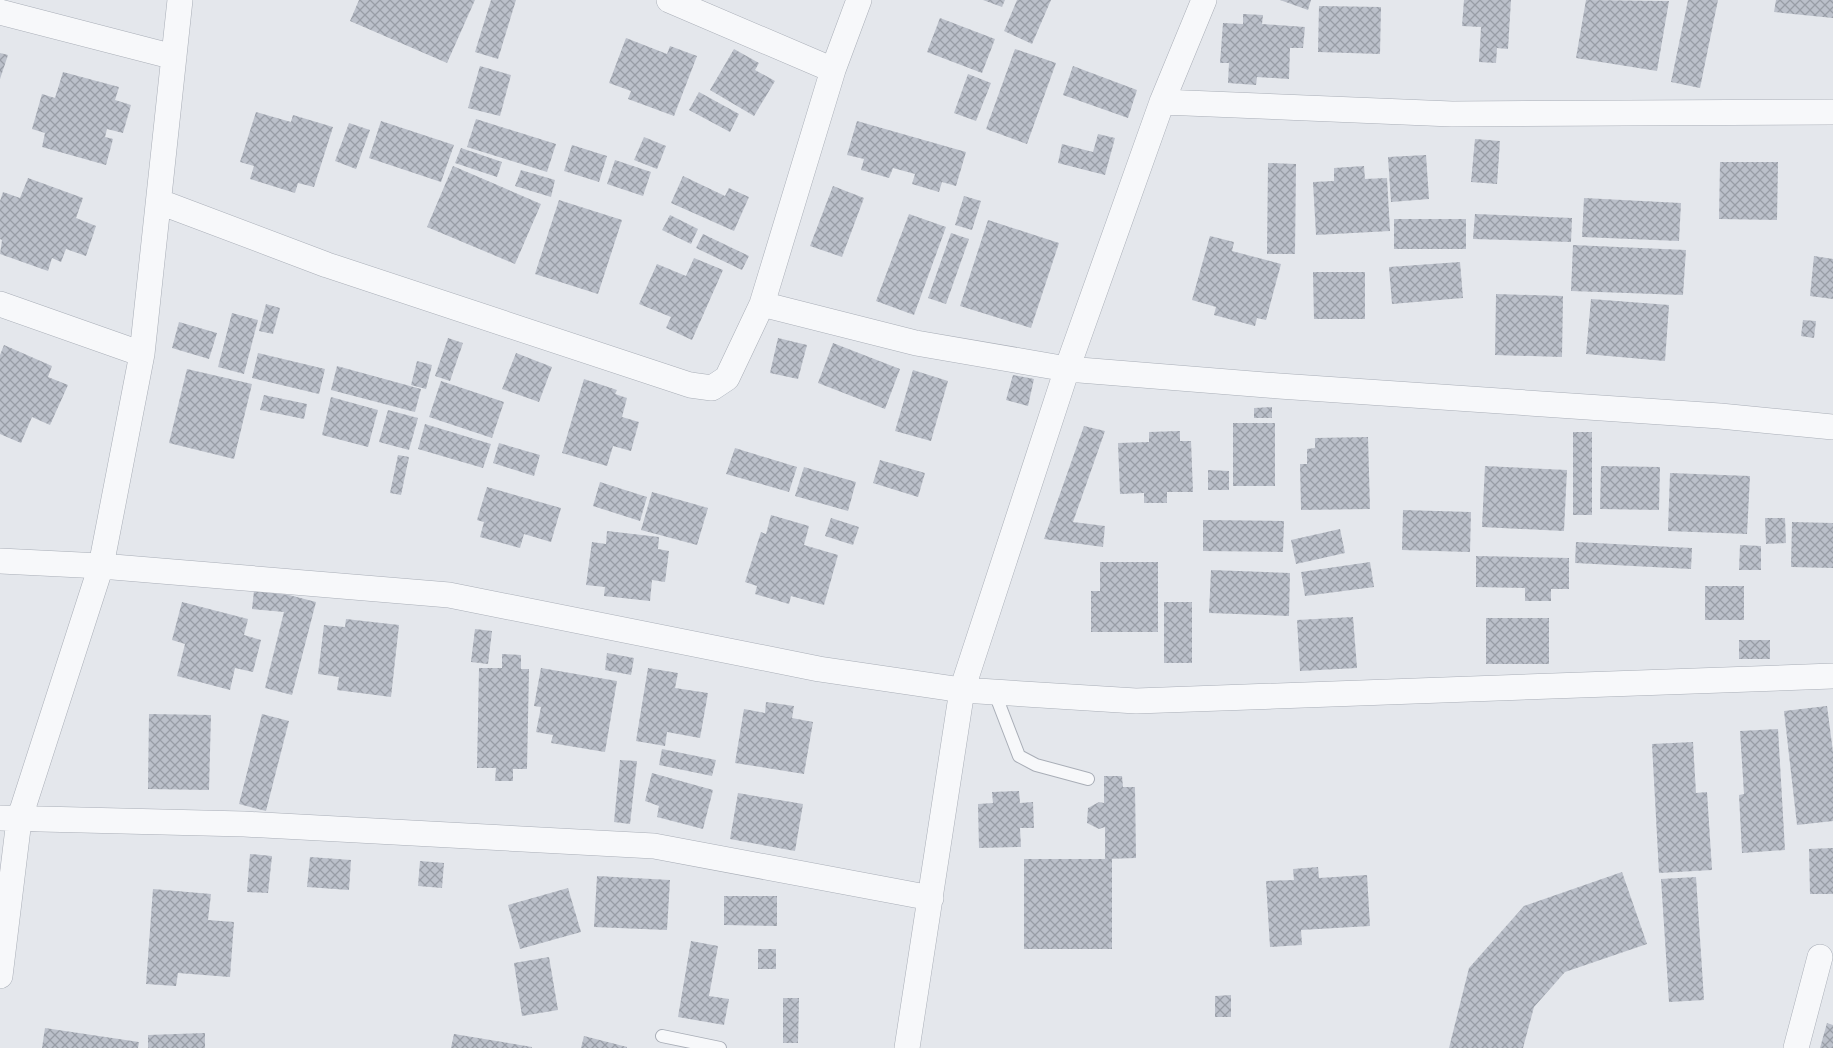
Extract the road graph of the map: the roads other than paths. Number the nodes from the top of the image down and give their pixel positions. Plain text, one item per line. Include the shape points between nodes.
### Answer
1 (180, 0) edge
2 (669, 0) edge
3 (859, 0) edge
4 (1204, 0) edge
5 (0, 12) edge
6 (174, 57) junction
7 (833, 70) junction
8 (1162, 102) junction
9 (1833, 112) edge
10 (160, 202) junction
11 (0, 304) edge
12 (762, 304) junction
13 (142, 354) junction
14 (1067, 369) junction
15 (1833, 427) edge
16 (0, 561) edge
17 (101, 566) junction
18 (1833, 676) edge
19 (962, 690) junction
20 (994, 692) junction
21 (1088, 779) dead end
22 (9, 819) edge
23 (930, 898) junction
24 (1820, 957) dead end
25 (0, 976) edge
26 (662, 1036) dead end
27 (720, 1048) edge
28 (908, 1048) edge
29 (1796, 1048) edge

1 - 6 street
2 - 7 street
3 - 7 street
4 - 8 street
5 - 6 street
6 - 10 street
7 - 12 street
8 - 9 street via 1452,114
8 - 14 street
10 - 12 street via 327,266 690,385 712,388 727,378
10 - 13 street
11 - 13 street
12 - 14 street via 916,344
13 - 17 street
14 - 15 street via 1711,415
14 - 19 street
16 - 17 street
17 - 19 street via 449,595 819,669
17 - 22 street
18 - 20 street via 1136,701
19 - 20 street
19 - 23 street
20 - 21 lane via 1019,756 1036,765
22 - 23 street via 244,824 654,846
22 - 25 street
23 - 28 street
24 - 29 street
26 - 27 lane

